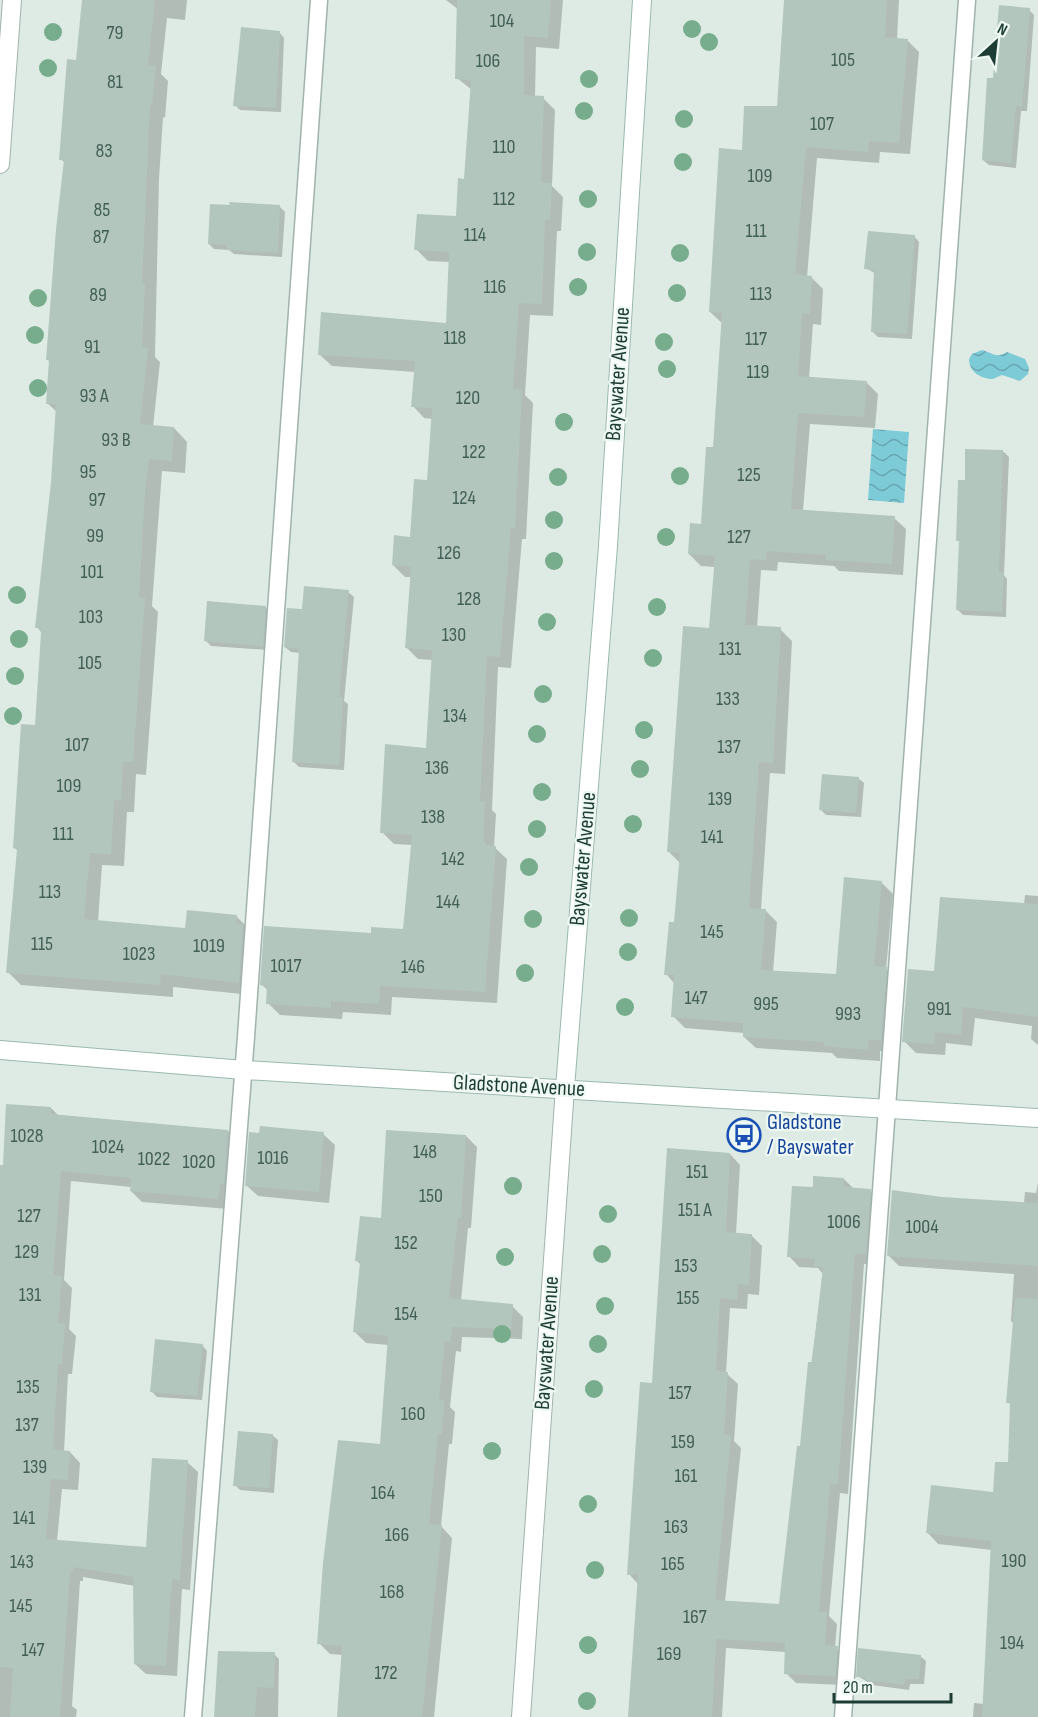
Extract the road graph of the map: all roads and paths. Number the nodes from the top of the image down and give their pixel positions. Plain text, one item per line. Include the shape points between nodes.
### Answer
1 (12, 0) edge
2 (319, 0) edge
3 (642, 0) edge
4 (967, 0) edge
5 (0, 164) edge
6 (0, 1050) edge
7 (244, 1070) junction
8 (565, 1088) junction
9 (889, 1109) junction
10 (1038, 1118) edge
11 (193, 1717) edge
12 (521, 1717) edge
13 (843, 1717) edge

1 - 5 street
2 - 7 lane
3 - 8 street, Bayswater Avenue via 608,546
4 - 9 lane
6 - 7 street, Gladstone Avenue
7 - 8 street, Gladstone Avenue
7 - 11 lane
8 - 9 street, Gladstone Avenue
8 - 12 street, Bayswater Avenue
9 - 10 street, Gladstone Avenue
9 - 13 lane

